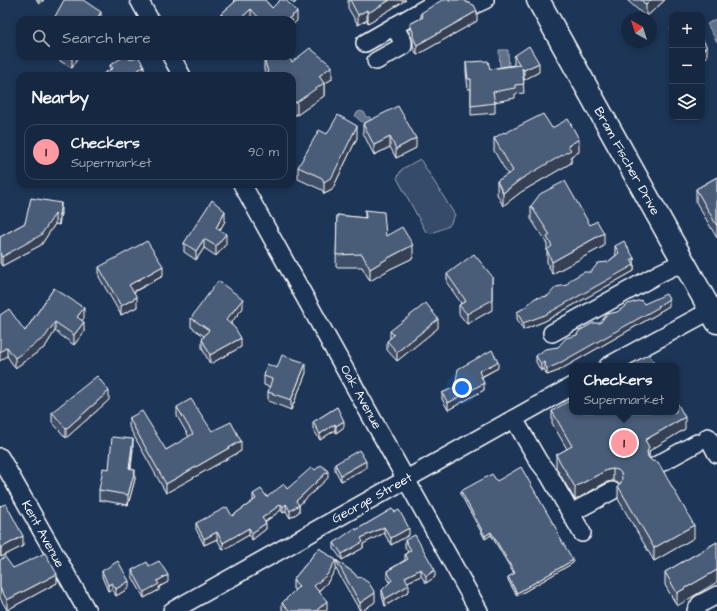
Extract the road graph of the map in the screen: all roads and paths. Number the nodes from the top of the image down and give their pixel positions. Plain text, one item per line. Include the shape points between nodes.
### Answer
1 (139, 0) edge
2 (470, 0) edge
3 (485, 0) edge
4 (538, 0) edge
5 (431, 2) edge
6 (148, 16) edge
7 (394, 26) junction
8 (365, 43) dead end
9 (172, 60) edge
10 (376, 62) dead end
11 (180, 72) edge
12 (244, 188) edge
13 (683, 262) junction
14 (715, 313) edge
15 (552, 333) dead end
16 (614, 363) edge
17 (569, 388) edge
18 (518, 416) junction
19 (710, 441) edge
20 (717, 454) edge
21 (0, 457) edge
22 (657, 465) edge
23 (406, 478) junction
24 (612, 491) dead end
25 (571, 513) junction
26 (582, 533) dead end
27 (717, 595) edge
28 (87, 611) edge
29 (172, 611) edge
30 (479, 611) edge
31 (696, 611) edge

1 - 6 street
2 - 3 street via 475,5
4 - 13 main road, Bram Fischer Drive
5 - 7 street
7 - 8 street
7 - 10 street via 403,46
9 - 11 street
12 - 23 street, Oak Avenue
13 - 14 main road, Bram Fischer Drive
13 - 15 street via 660,272
14 - 16 street
17 - 18 street, George Street
18 - 23 street, George Street
18 - 25 street via 539,462
19 - 20 street
19 - 22 street
21 - 28 street, Kent Avenue
23 - 29 street, George Street
23 - 30 street, Oak Avenue
24 - 25 street
25 - 26 street
27 - 31 street via 700,604

